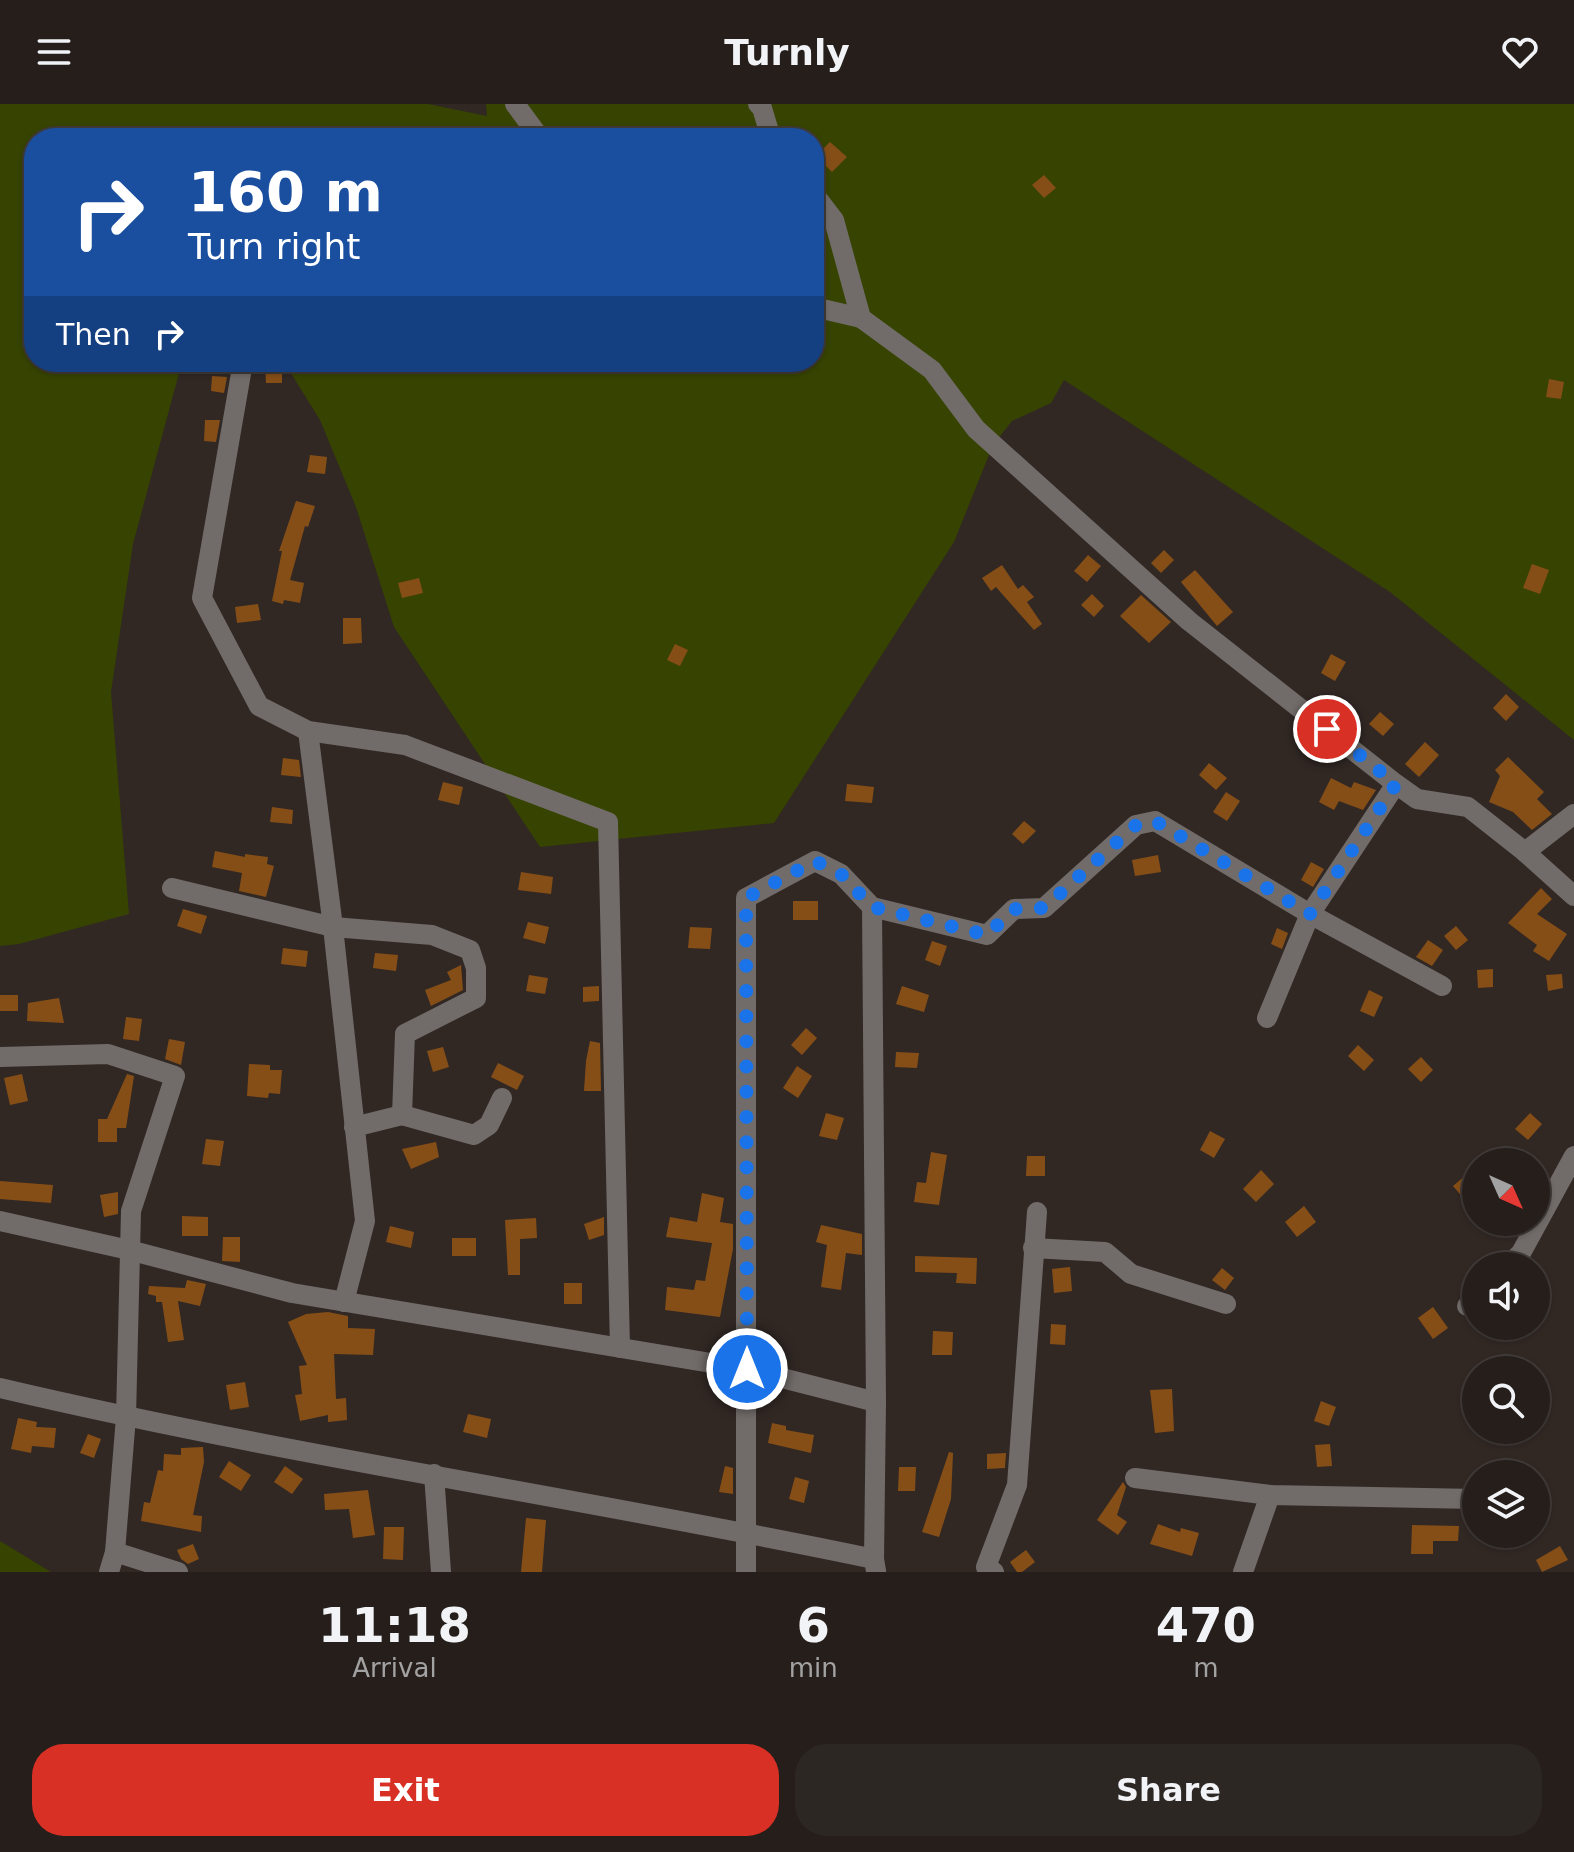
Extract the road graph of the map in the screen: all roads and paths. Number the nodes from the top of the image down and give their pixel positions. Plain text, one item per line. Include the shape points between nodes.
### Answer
1 (515, 104) edge
2 (758, 104) edge
3 (533, 128) edge
4 (768, 128) edge
5 (824, 207) edge
6 (824, 309) edge
7 (861, 318) junction
8 (241, 372) edge
9 (308, 731) junction
10 (1396, 784) junction
11 (1574, 814) edge
12 (1525, 852) junction
13 (172, 888) dead end
14 (1574, 896) edge
15 (872, 907) junction
16 (1310, 914) junction
17 (333, 927) junction
18 (1442, 986) dead end
19 (1267, 1018) dead end
20 (0, 1057) edge
21 (502, 1098) dead end
22 (402, 1115) junction
23 (354, 1127) junction
24 (1574, 1156) edge
25 (1037, 1212) dead end
26 (0, 1221) edge
27 (1033, 1248) junction
28 (129, 1250) junction
29 (1522, 1252) edge
30 (344, 1302) junction
31 (1226, 1304) dead end
32 (620, 1348) junction
33 (747, 1369) junction
34 (0, 1388) edge
35 (876, 1402) junction
36 (126, 1417) junction
37 (434, 1474) junction
38 (1135, 1478) dead end
39 (1270, 1495) junction
40 (1462, 1499) edge
41 (746, 1532) junction
42 (112, 1562) edge
43 (875, 1566) edge
44 (178, 1572) edge
45 (441, 1572) edge
46 (746, 1572) edge
47 (994, 1572) edge
48 (1243, 1572) edge

1 - 3 street
2 - 4 street
5 - 7 street via 834,220
6 - 7 street
7 - 10 street via 932,370 976,429 1189,621
8 - 9 street via 202,598 259,706
9 - 17 street
9 - 32 street via 405,745 608,822
10 - 12 street via 1417,799 1468,807
10 - 16 street
11 - 12 street
12 - 14 street
13 - 17 street
15 - 16 street via 987,935 1014,909 1044,908 1136,825 1155,821
15 - 33 street via 841,874 815,861 746,898
15 - 35 street
16 - 18 street
16 - 19 street
17 - 22 street via 432,935 470,950 476,998 405,1034
17 - 23 street
20 - 28 street via 108,1054 175,1076 131,1211
21 - 22 street via 489,1125 474,1135
22 - 23 street
23 - 30 street via 365,1221
24 - 29 street
25 - 27 street
26 - 28 street
27 - 31 street via 1105,1252 1131,1274
27 - 47 street via 1017,1485 986,1567
28 - 30 street
28 - 36 street
30 - 32 street
32 - 33 street
33 - 35 street
33 - 41 street
34 - 36 street
35 - 43 street
36 - 37 street
36 - 42 street
37 - 41 street
37 - 45 street
38 - 39 street
39 - 40 street
39 - 48 street
41 - 43 street
41 - 46 street
42 - 44 street

